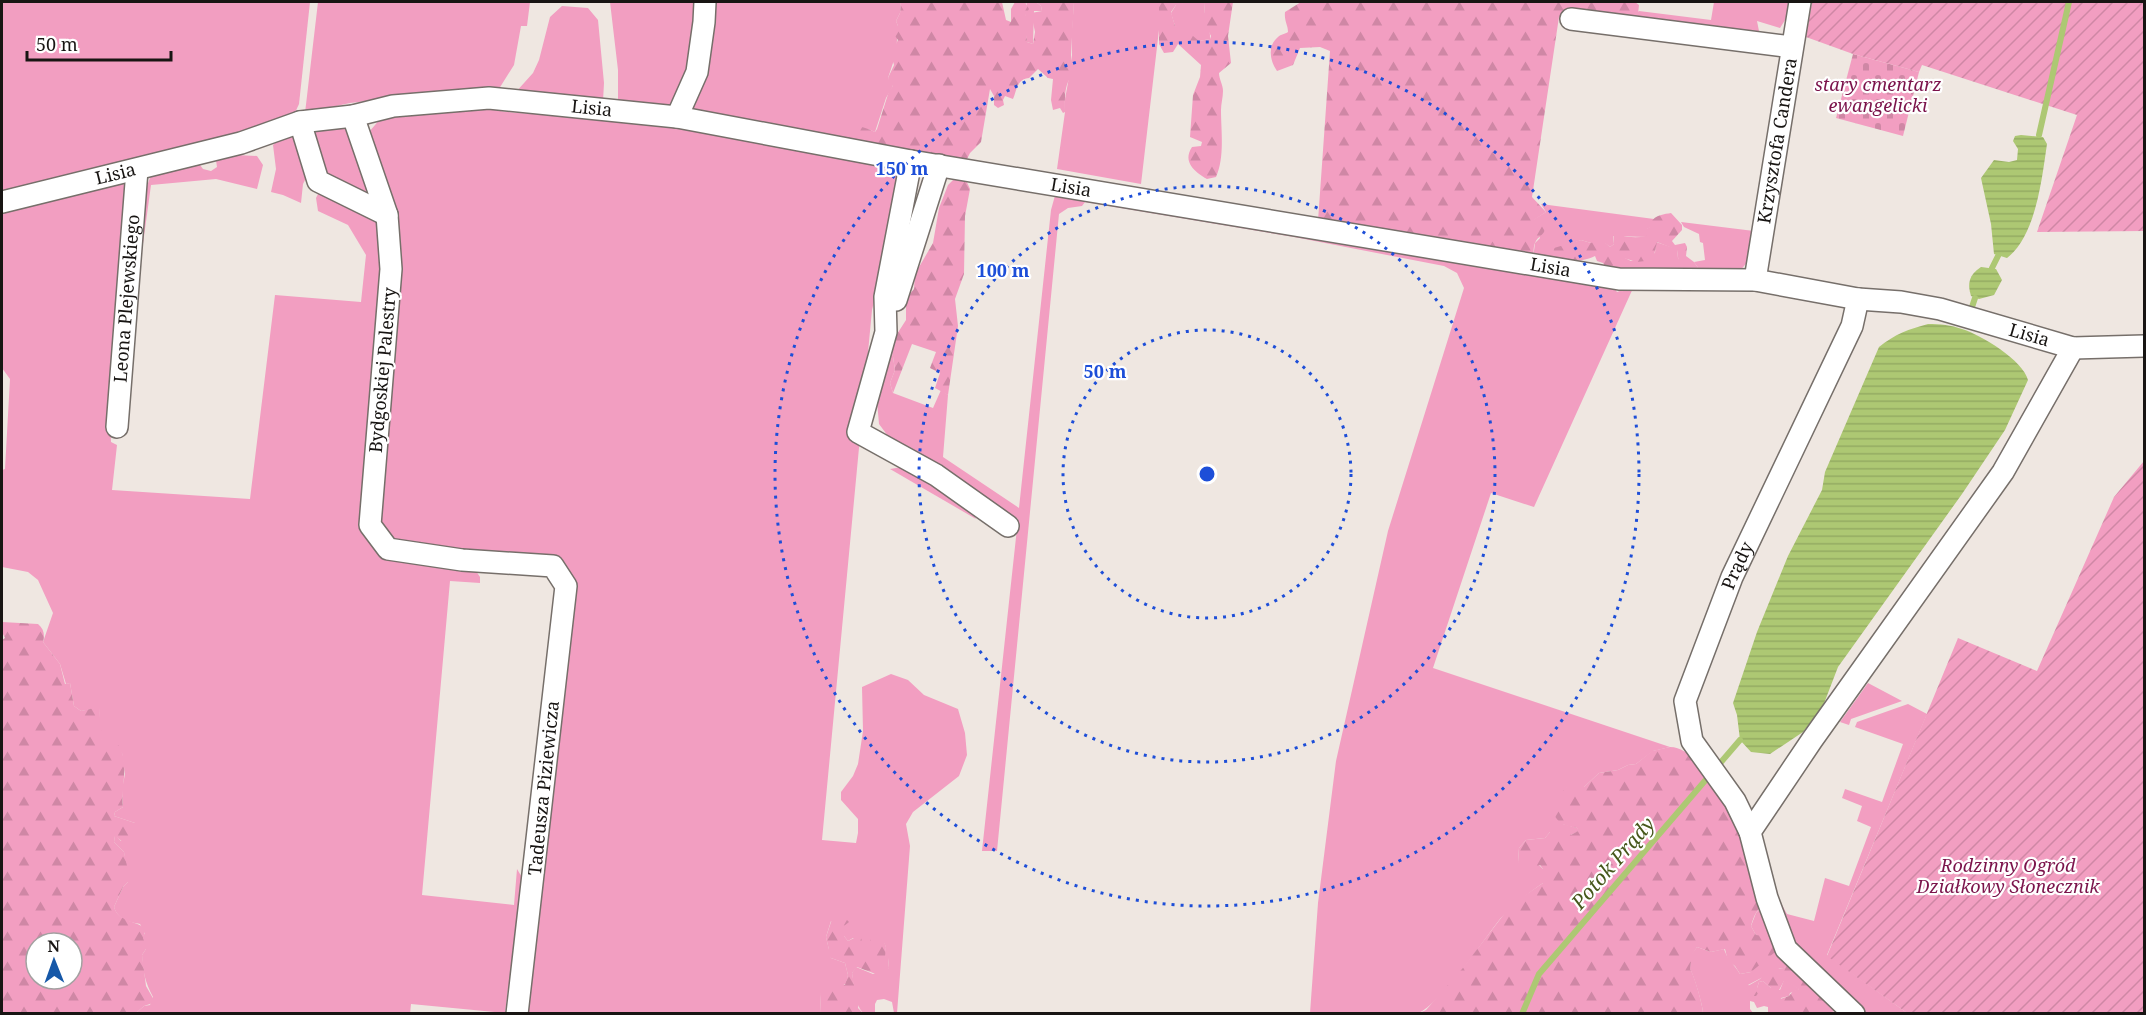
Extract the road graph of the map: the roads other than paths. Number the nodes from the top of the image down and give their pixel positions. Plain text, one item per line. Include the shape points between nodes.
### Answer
1 (705, 2) edge
2 (1800, 2) edge
3 (1572, 19) dead end
4 (1792, 47) junction
5 (353, 116) junction
6 (677, 117) junction
7 (300, 122) junction
8 (911, 161) junction
9 (939, 165) junction
10 (138, 170) junction
11 (2, 202) edge
12 (387, 215) junction
13 (1755, 280) junction
14 (1858, 299) junction
15 (886, 332) junction
16 (2145, 345) edge
17 (2073, 348) junction
18 (117, 427) dead end
19 (1008, 525) dead end
20 (553, 566) joint
21 (1750, 832) junction
22 (518, 1014) edge
23 (1854, 1014) edge

1 - 6 street via 697,72
2 - 4 street, Krzysztofa Candera
3 - 4 street
4 - 13 street, Krzysztofa Candera
5 - 6 street, Lisia via 393,106 489,98
5 - 7 street, Lisia
5 - 12 street, Bydgoskiej Palestry
6 - 8 street, Lisia
7 - 10 street, Lisia via 240,143
7 - 12 street via 318,181
8 - 9 street, Lisia
8 - 15 street via 885,297
9 - 13 street, Lisia via 1619,279
9 - 15 street
10 - 11 street, Lisia
10 - 18 street, Leona Plejewskiego
12 - 20 street, Bydgoskiej Palestry via 391,269 370,525 388,549 462,560
13 - 14 street, Lisia
14 - 17 street, Lisia via 1940,309
14 - 21 street, Prądy via 1852,326 1732,577 1685,701 1692,741 1735,801
15 - 19 street via 858,432 936,475
16 - 17 street, Lisia
17 - 21 street via 2003,472
20 - 22 street, Tadeusza Piziewicza via 566,586
21 - 23 street, Prądy via 1767,898 1786,949

